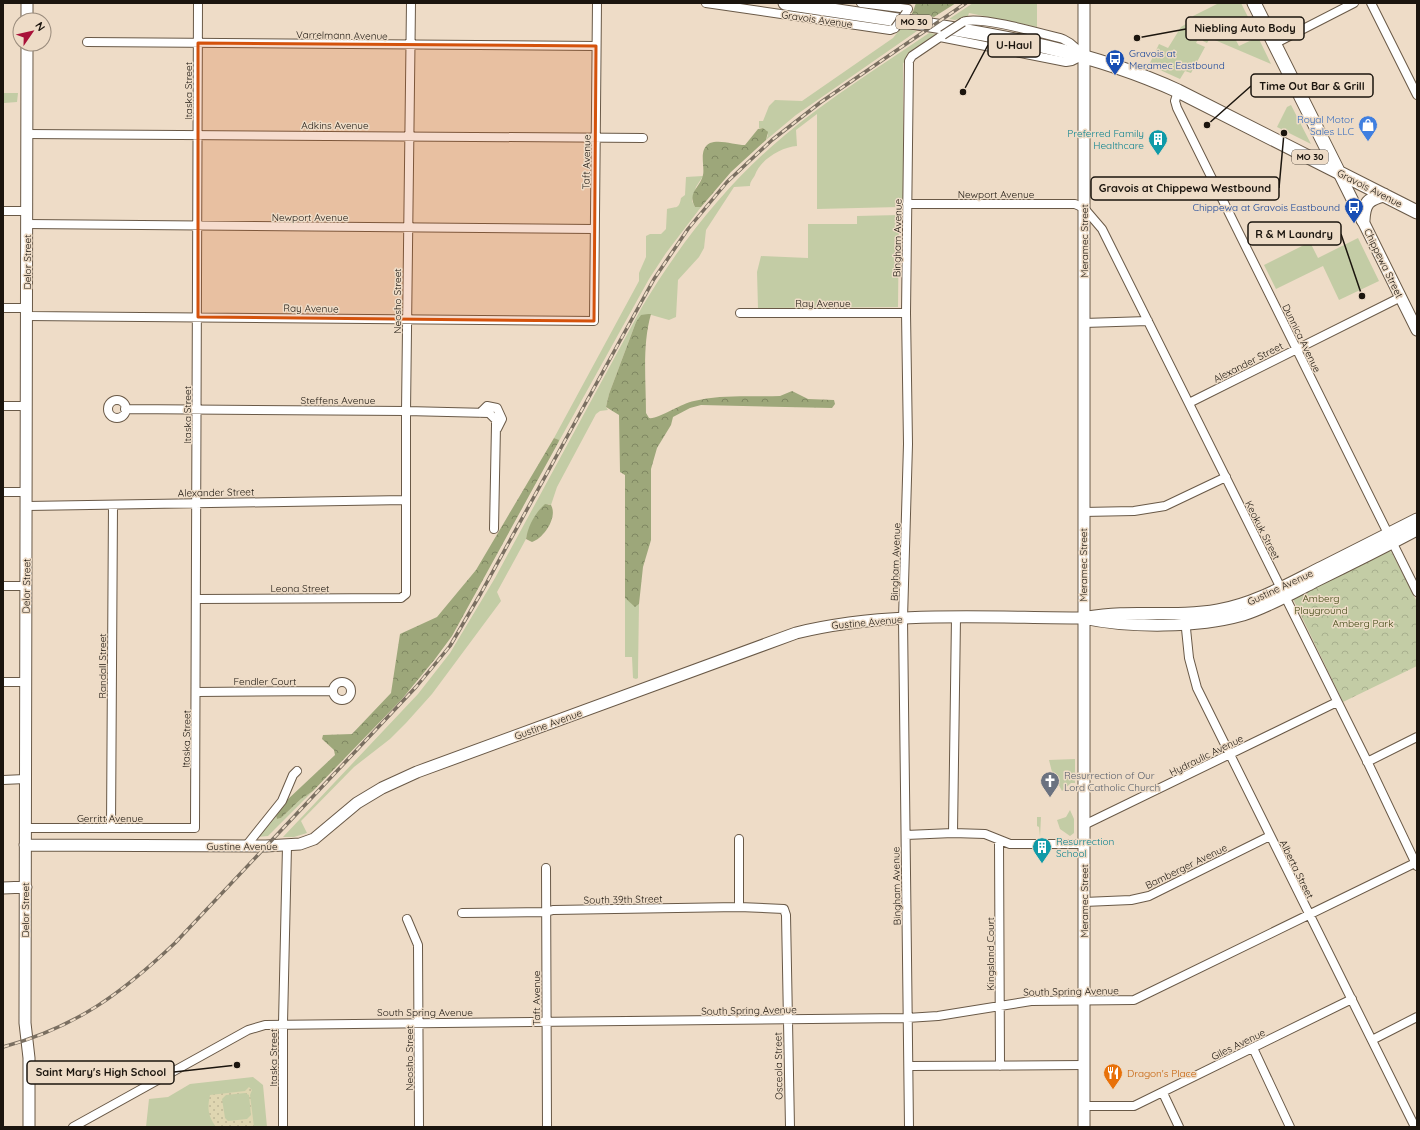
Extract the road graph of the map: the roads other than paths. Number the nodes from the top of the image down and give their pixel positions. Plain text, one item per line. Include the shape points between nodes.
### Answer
1 (198, 3) edge
2 (411, 3) edge
3 (597, 3) edge
4 (706, 3) edge
5 (785, 3) edge
6 (861, 3) edge
7 (1084, 3) edge
8 (1254, 3) edge
9 (1354, 3) edge
10 (1371, 3) edge
11 (907, 8) edge
12 (942, 36) junction
13 (87, 42) dead end
14 (198, 43) junction
15 (1274, 44) junction
16 (411, 46) junction
17 (596, 46) junction
18 (27, 52) edge
19 (1084, 55) junction
20 (1178, 91) junction
21 (1417, 95) edge
22 (27, 134) junction
23 (198, 134) junction
24 (410, 136) junction
25 (596, 138) junction
26 (644, 138) dead end
27 (1338, 171) junction
28 (1384, 195) junction
29 (907, 204) junction
30 (1084, 208) junction
31 (3, 211) edge
32 (27, 211) junction
33 (1417, 212) edge
34 (1363, 220) junction
35 (27, 224) junction
36 (198, 226) junction
37 (409, 228) junction
38 (594, 229) junction
39 (1401, 297) junction
40 (3, 308) edge
41 (27, 312) junction
42 (740, 313) dead end
43 (906, 313) junction
44 (198, 317) junction
45 (408, 319) junction
46 (594, 321) joint
47 (1148, 321) junction
48 (1084, 322) junction
49 (1417, 330) edge
50 (1296, 349) junction
51 (1189, 403) junction
52 (3, 406) edge
53 (26, 406) junction
54 (125, 408) dead end
55 (196, 409) junction
56 (406, 411) junction
57 (1226, 477) junction
58 (3, 492) edge
59 (27, 492) junction
60 (406, 500) junction
61 (196, 502) junction
62 (113, 505) junction
63 (27, 506) junction
64 (1083, 512) junction
65 (1417, 519) edge
66 (494, 529) dead end
67 (1417, 530) edge
68 (1391, 538) junction
69 (3, 586) edge
70 (26, 586) junction
71 (1417, 592) edge
72 (1283, 593) junction
73 (403, 597) joint
74 (197, 599) junction
75 (1185, 612) junction
76 (956, 617) junction
77 (1084, 618) junction
78 (903, 619) junction
79 (1185, 624) junction
80 (3, 682) edge
81 (26, 682) junction
82 (333, 691) dead end
83 (196, 692) junction
84 (1337, 702) junction
85 (1417, 737) edge
86 (1230, 755) junction
87 (1368, 762) junction
88 (297, 771) dead end
89 (25, 779) junction
90 (3, 780) edge
91 (1084, 825) junction
92 (25, 828) junction
93 (111, 828) junction
94 (195, 828) joint
95 (953, 832) junction
96 (906, 835) junction
97 (1270, 836) junction
98 (740, 839) dead end
99 (1000, 841) junction
100 (1084, 844) junction
101 (26, 845) junction
102 (246, 846) junction
103 (287, 846) junction
104 (1416, 863) edge
105 (546, 868) dead end
106 (26, 887) junction
107 (3, 888) edge
108 (1084, 902) junction
109 (740, 907) junction
110 (784, 909) joint
111 (546, 912) junction
112 (462, 913) dead end
113 (1309, 915) junction
114 (407, 919) dead end
115 (1084, 1000) junction
116 (1352, 1000) junction
117 (1000, 1004) junction
118 (1417, 1017) edge
119 (907, 1018) junction
120 (787, 1020) junction
121 (419, 1022) junction
122 (547, 1022) junction
123 (283, 1023) junction
124 (1372, 1040) junction
125 (1254, 1048) junction
126 (1084, 1065) junction
127 (909, 1066) junction
128 (1000, 1066) junction
129 (1163, 1093) junction
130 (1084, 1106) junction
131 (29, 1127) edge
132 (73, 1127) edge
133 (283, 1127) edge
134 (419, 1127) edge
135 (546, 1127) edge
136 (790, 1127) edge
137 (909, 1127) edge
138 (1084, 1127) edge
139 (1179, 1127) edge
140 (1290, 1127) edge
141 (1416, 1127) edge

1 - 14 street, Itaska Street
2 - 16 street, Neosho Street
3 - 17 street, Taft Avenue
4 - 11 street, Gravois Avenue, bridge via 890,30 895,28
5 - 19 main road, Gravois Avenue / MO 30 via 971,31
6 - 11 street, Gravois Avenue
7 - 19 street, Meramec Street
8 - 15 main road, Chippewa Street
9 - 15 street
10 - 21 street
12 - 19 street via 1066,62 1072,62
12 - 19 street, Gravois Avenue, bridge via 970,20 1063,39
12 - 29 street, Bingham Avenue via 912,56 909,61
13 - 14 street, Varrelmann Avenue
14 - 16 street, Varrelmann Avenue
14 - 23 street, Itaska Street
15 - 27 main road, Chippewa Street
16 - 17 street, Varrelmann Avenue
16 - 24 street, Neosho Street
17 - 25 street, Taft Avenue
18 - 22 street, Delor Street
19 - 20 main road, Gravois Avenue / MO 30
19 - 30 street, Meramec Street
20 - 27 main road, Gravois Avenue / MO 30
20 - 50 street, Dunnica Avenue via 1177,108
22 - 23 street, Adkins Avenue
22 - 32 street, Delor Street
23 - 24 street, Adkins Avenue
23 - 36 street, Itaska Street
24 - 25 street, Adkins Avenue
24 - 37 street, Neosho Street
25 - 26 street, Adkins Avenue
25 - 38 street, Taft Avenue
27 - 28 main road, Gravois Avenue / MO 30
27 - 34 street, Chippewa Street
28 - 33 main road, Gravois Avenue / MO 30
28 - 34 main road via 1366,203
29 - 30 street, Newport Avenue via 1075,204
29 - 43 street, Bingham Avenue
30 - 47 street, Keokuk Street via 1102,229
30 - 48 street, Meramec Street
31 - 32 street
32 - 35 street, Delor Street
34 - 39 street, Chippewa Street
35 - 36 street, Newport Avenue
35 - 41 street, Delor Street
36 - 37 street, Newport Avenue
36 - 44 street, Itaska Street
37 - 38 street, Newport Avenue
37 - 45 street, Neosho Street
38 - 46 street, Taft Avenue
39 - 49 street, Chippewa Street
39 - 50 street, Alexander Street
40 - 41 street, Ray Avenue
41 - 44 street, Ray Avenue
41 - 53 street, Delor Street
42 - 43 street, Ray Avenue
43 - 78 street, Bingham Avenue via 908,444
44 - 45 street, Ray Avenue
44 - 55 street, Itaska Street
45 - 46 street, Ray Avenue
45 - 56 street, Neosho Street
47 - 48 street
47 - 51 street, Keokuk Street
48 - 64 street, Meramec Street
50 - 51 street, Alexander Street
50 - 68 street, Dunnica Avenue
51 - 57 street, Keokuk Street
52 - 53 street
53 - 59 street, Delor Street
54 - 55 street, Steffens Avenue
55 - 56 street, Steffens Avenue
55 - 61 street, Itaska Street
56 - 60 street, Neosho Street
56 - 66 street, Steffens Avenue via 480,413 491,415 496,420
57 - 64 street via 1165,506
57 - 72 street, Keokuk Street
58 - 59 street
59 - 63 street, Delor Street
60 - 61 street, Alexander Street
60 - 73 street, Neosho Street via 406,594
61 - 62 street, Alexander Street
61 - 74 street, Itaska Street
62 - 63 street, Alexander Street
62 - 93 street, Randall Street
63 - 70 street, Delor Street
64 - 77 street, Meramec Street
65 - 68 street, Gustine Avenue
67 - 68 street, Gustine Avenue
68 - 71 street, Dunnica Avenue
68 - 72 street, Gustine Avenue
69 - 70 street
70 - 81 street, Delor Street
72 - 75 street, Gustine Avenue via 1218,610
72 - 79 street, Gustine Avenue via 1243,614 1226,619
72 - 84 street, Keokuk Street
73 - 74 street, Leona Street
74 - 83 street, Itaska Street
75 - 77 street, Gustine Avenue via 1111,614
75 - 79 street, Alberta Street
76 - 77 street, Gustine Avenue
76 - 78 street, Gustine Avenue
76 - 95 street
77 - 79 street, Gustine Avenue via 1110,624
77 - 91 street, Meramec Street
78 - 96 street, Bingham Avenue
78 - 103 street, Gustine Avenue via 852,622 796,633 430,767 382,788 357,803 314,839
79 - 86 street, Alberta Street via 1189,658 1197,688
80 - 81 street
81 - 89 street, Delor Street
82 - 83 street, Fendler Court
83 - 94 street, Itaska Street
84 - 86 street, Hydraulic Avenue
84 - 87 street, Keokuk Street
85 - 87 street
86 - 91 street, Hydraulic Avenue
86 - 97 street, Alberta Street
87 - 104 street, Keokuk Street
88 - 102 street via 282,801
89 - 90 street
89 - 92 street, Delor Street
91 - 100 street, Meramec Street
92 - 93 street, Gerritt Avenue
92 - 101 street, Delor Street
93 - 94 street, Gerritt Avenue
95 - 96 street
95 - 99 street via 985,834
96 - 119 street, Bingham Avenue
97 - 108 street, Bamberger Avenue via 1149,896 1131,900
97 - 113 street, Alberta Street
98 - 109 street
99 - 100 street via 1010,844
99 - 117 street, Kingsland Court
100 - 108 street, Meramec Street
101 - 102 street, Gustine Avenue
101 - 106 street, Delor Street
102 - 103 street, Gustine Avenue
103 - 123 street, Itaska Street
104 - 113 street, South Spring Avenue
105 - 111 street, Taft Avenue
106 - 107 street
106 - 131 street, Delor Street via 25,1023 29,1050
108 - 115 street, Meramec Street
109 - 110 street, South 39th Street
109 - 111 street, South 39th Street
110 - 120 street, Osceola Street
111 - 112 street, South 39th Street
111 - 122 street, Taft Avenue
113 - 115 street, South Spring Avenue via 1143,997 1126,1001
113 - 116 street, Alberta Street
114 - 121 street, Neosho Street via 418,945
115 - 117 street, South Spring Avenue via 1031,1000
115 - 126 street, Meramec Street
116 - 124 street, Alberta Street
116 - 125 street, Giles Avenue
117 - 119 street, South Spring Avenue via 938,1016
117 - 128 street, Kingsland Court
118 - 124 street
119 - 120 street, South Spring Avenue
119 - 127 street, Bingham Avenue
120 - 122 street, South Spring Avenue
120 - 136 street, Osceola Street
121 - 122 street, South Spring Avenue
121 - 123 street, South Spring Avenue
121 - 134 street, Neosho Street
122 - 135 street, Taft Avenue
123 - 132 street, South Spring Avenue via 248,1030
123 - 133 street, Itaska Street
124 - 141 street, Alberta Street
125 - 129 street, Giles Avenue
125 - 140 street
126 - 128 street
126 - 130 street, Meramec Street
127 - 128 street
127 - 137 street, Bingham Avenue
129 - 130 street, Giles Avenue via 1134,1106
129 - 139 street
130 - 138 street, Meramec Street

